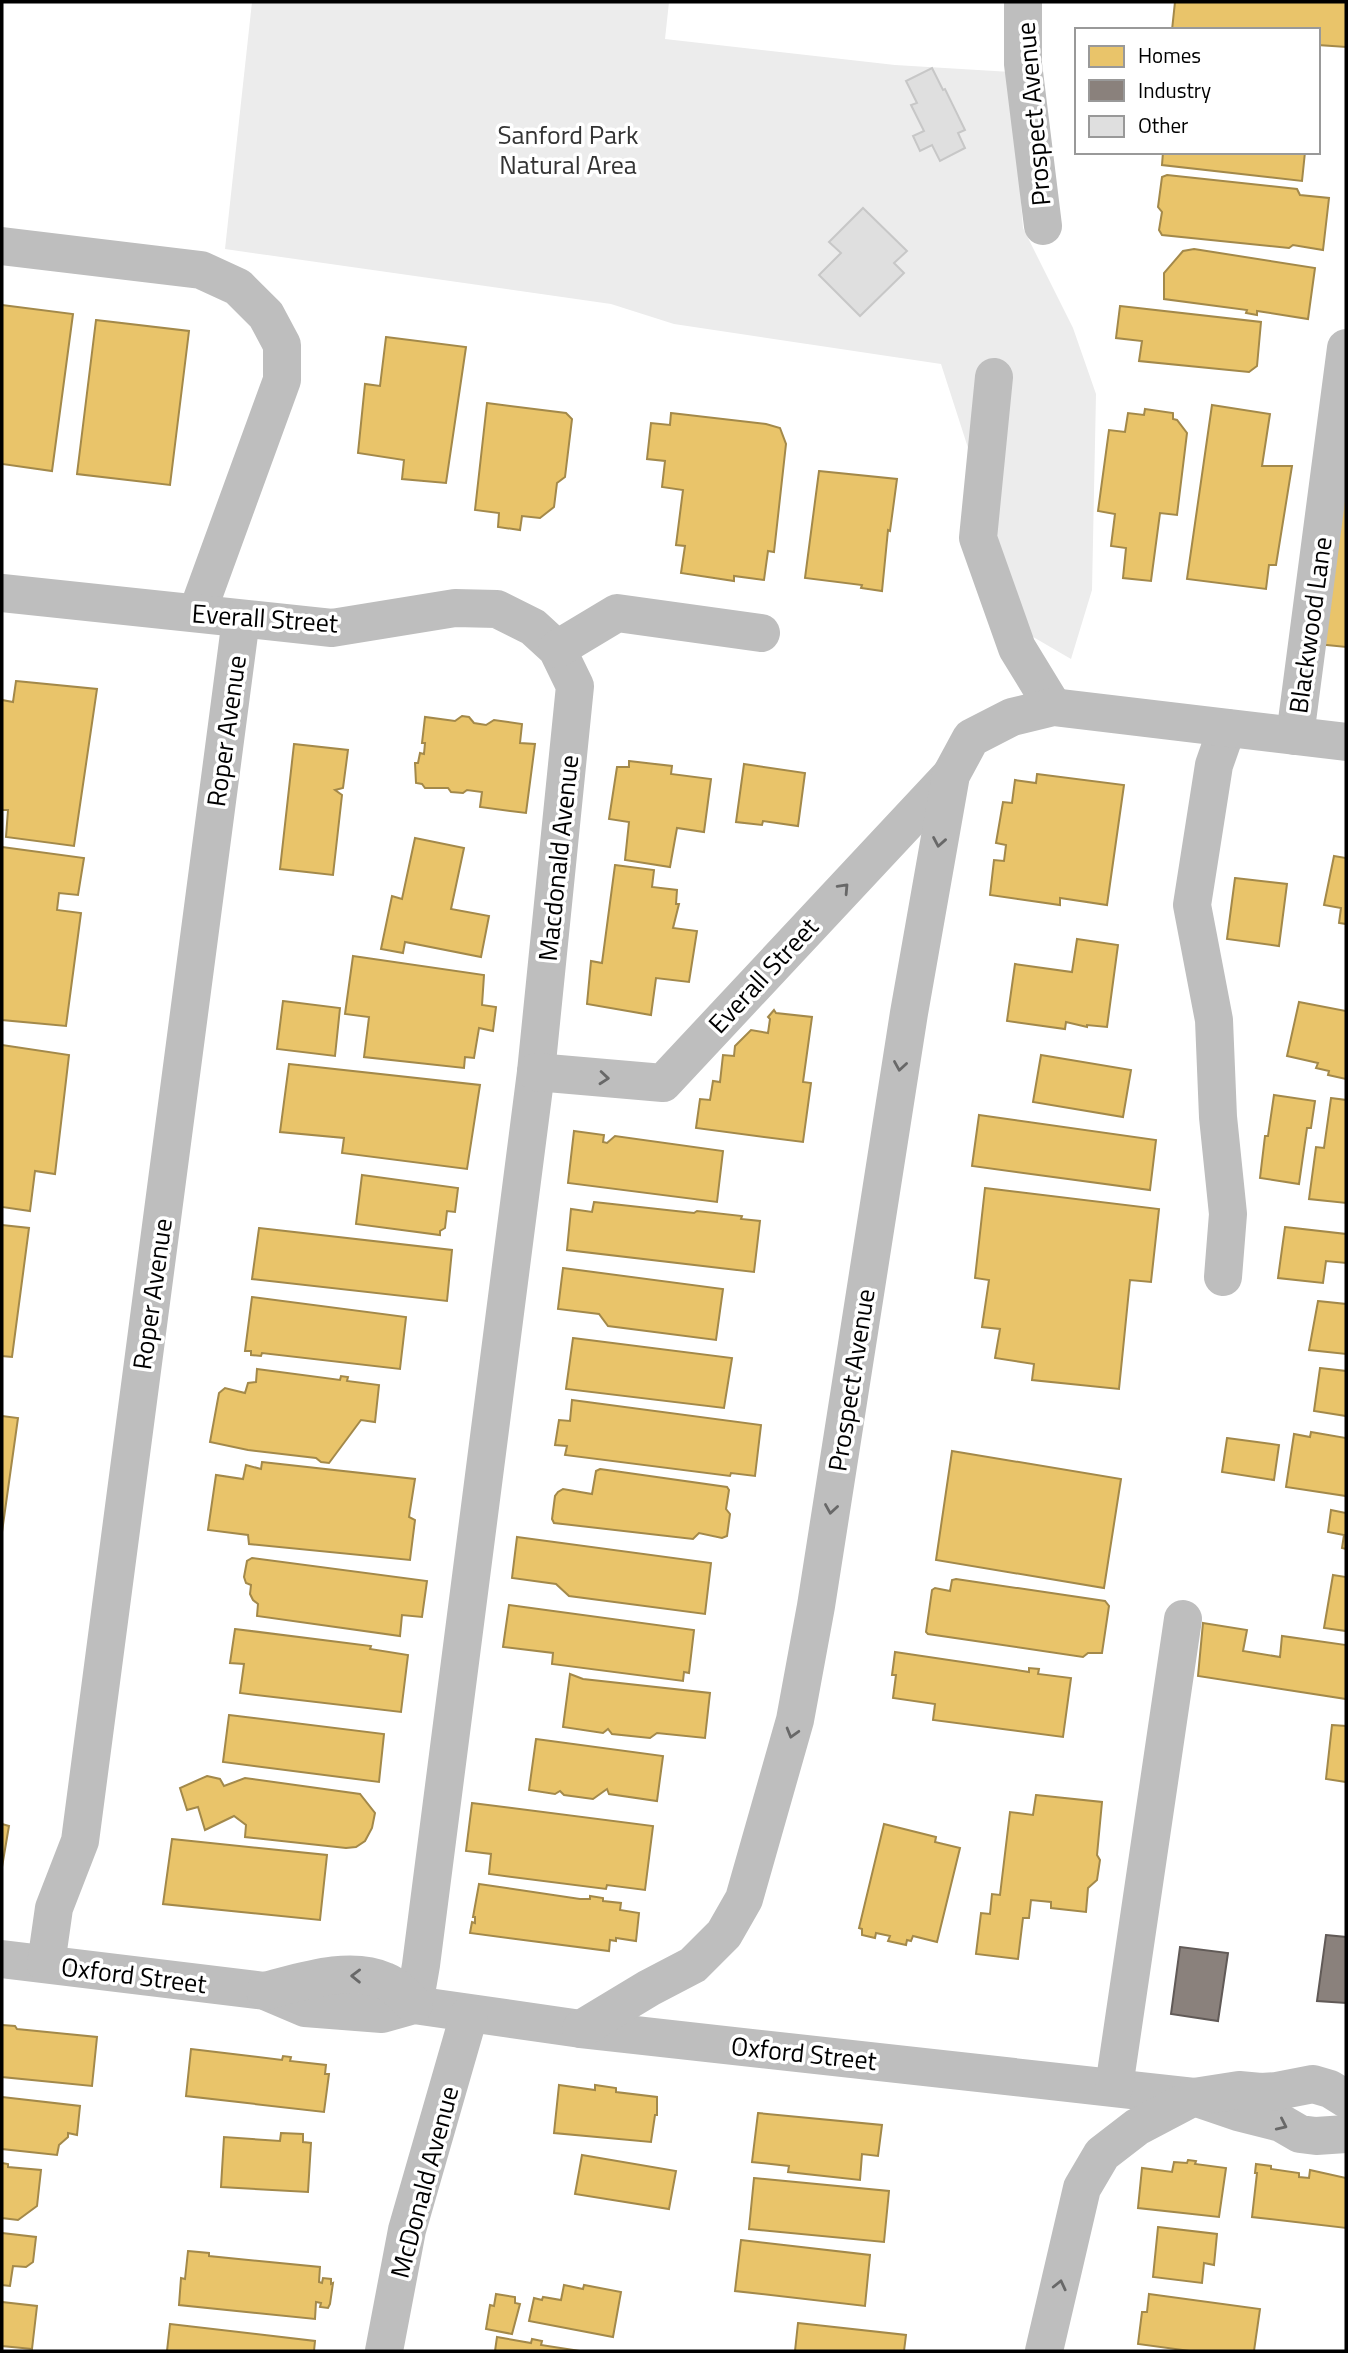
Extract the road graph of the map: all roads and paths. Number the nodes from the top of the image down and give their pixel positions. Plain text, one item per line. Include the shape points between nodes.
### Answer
1 (1023, 2) edge
2 (1043, 226) dead end
3 (2, 246) edge
4 (1346, 348) edge
5 (994, 377) dead end
6 (2, 593) edge
7 (197, 613) junction
8 (241, 619) junction
9 (761, 633) dead end
10 (557, 649) junction
11 (1053, 708) junction
12 (1227, 728) junction
13 (1295, 736) junction
14 (1346, 742) edge
15 (951, 775) junction
16 (537, 1072) junction
17 (1223, 1276) dead end
18 (1183, 1619) dead end
19 (2, 1959) edge
20 (46, 1964) junction
21 (414, 2005) junction
22 (469, 2015) junction
23 (581, 2029) junction
24 (1114, 2087) junction
25 (1194, 2097) junction
26 (1346, 2099) edge
27 (1346, 2134) edge
28 (384, 2351) edge
29 (1044, 2351) edge

1 - 2 street, Prospect Avenue via 1023,64
3 - 7 street via 201,270 238,287 266,315 282,345 282,380
4 - 13 street, Blackwood Lane
5 - 11 street via 978,538 1017,648
6 - 7 street, Everall Street
7 - 8 street, Everall Street
8 - 10 street, Everall Street via 332,628 455,608 497,609 533,627
8 - 20 street, Roper Avenue via 80,1841 54,1908
9 - 10 street via 617,613
10 - 16 street, Macdonald Avenue via 575,686
11 - 12 street
11 - 15 street, Prospect Avenue via 1012,717 971,738
12 - 13 street
12 - 17 street via 1214,765 1192,905 1214,1020 1228,1214
13 - 14 street
16 -> 15 street, Everall Street via 663,1083
15 -> 23 street, Prospect Avenue via 906,1027 816,1606 795,1720 744,1899 724,1934 693,1965
16 - 21 street, Macdonald Avenue
18 - 24 street
19 - 20 street, Oxford Street
20 - 21 street, Oxford Street via 265,1991 321,1976 372,1976 401,1991
21 - 22 street, Oxford Street
22 - 23 street, Oxford Street
22 - 28 street, McDonald Avenue via 407,2230
23 - 24 street, Oxford Street
24 - 25 street, Oxford Street
25 - 26 street, Oxford Street via 1313,2084
25 -> 27 street, Oxford Street via 1281,2123 1300,2134
29 -> 25 street via 1082,2188 1102,2154 1137,2127

